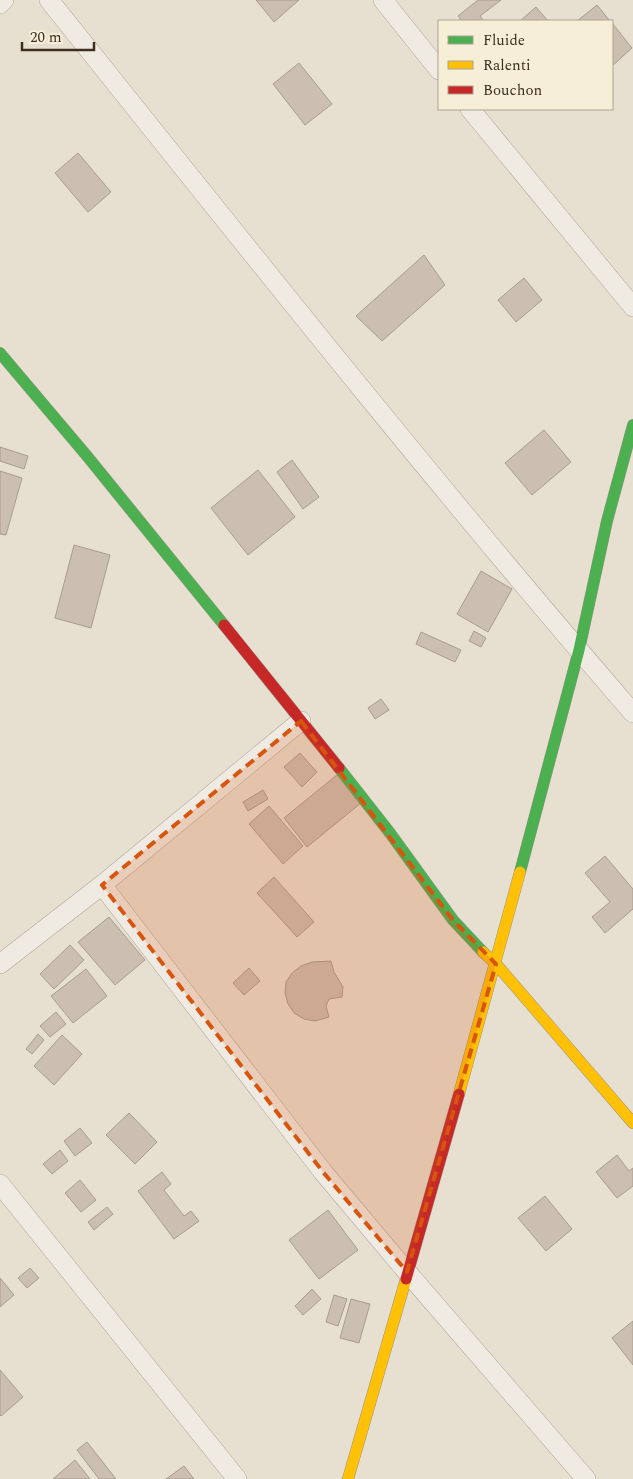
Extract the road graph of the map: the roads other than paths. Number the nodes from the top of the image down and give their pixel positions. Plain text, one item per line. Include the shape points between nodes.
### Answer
1 (4, 0) edge
2 (49, 0) edge
3 (383, 0) edge
4 (0, 4) edge
5 (438, 69) edge
6 (471, 110) edge
7 (633, 307) edge
8 (0, 353) edge
9 (633, 425) edge
10 (579, 650) junction
11 (633, 713) edge
12 (301, 721) junction
13 (102, 885) junction
14 (0, 964) edge
15 (496, 964) junction
16 (630, 1115) edge
17 (0, 1184) edge
18 (407, 1272) junction
19 (237, 1479) edge
20 (348, 1479) edge
21 (586, 1479) edge

1 - 4 street
2 - 10 street via 311,328
3 - 5 street
6 - 7 street
8 - 12 street
9 - 10 street via 607,521
10 - 11 street
10 - 15 street
12 - 13 street
12 - 15 street via 390,833 453,920
13 - 14 street
13 - 18 street via 323,1172
15 - 16 street
15 - 18 street
17 - 19 street
18 - 20 street
18 - 21 street

